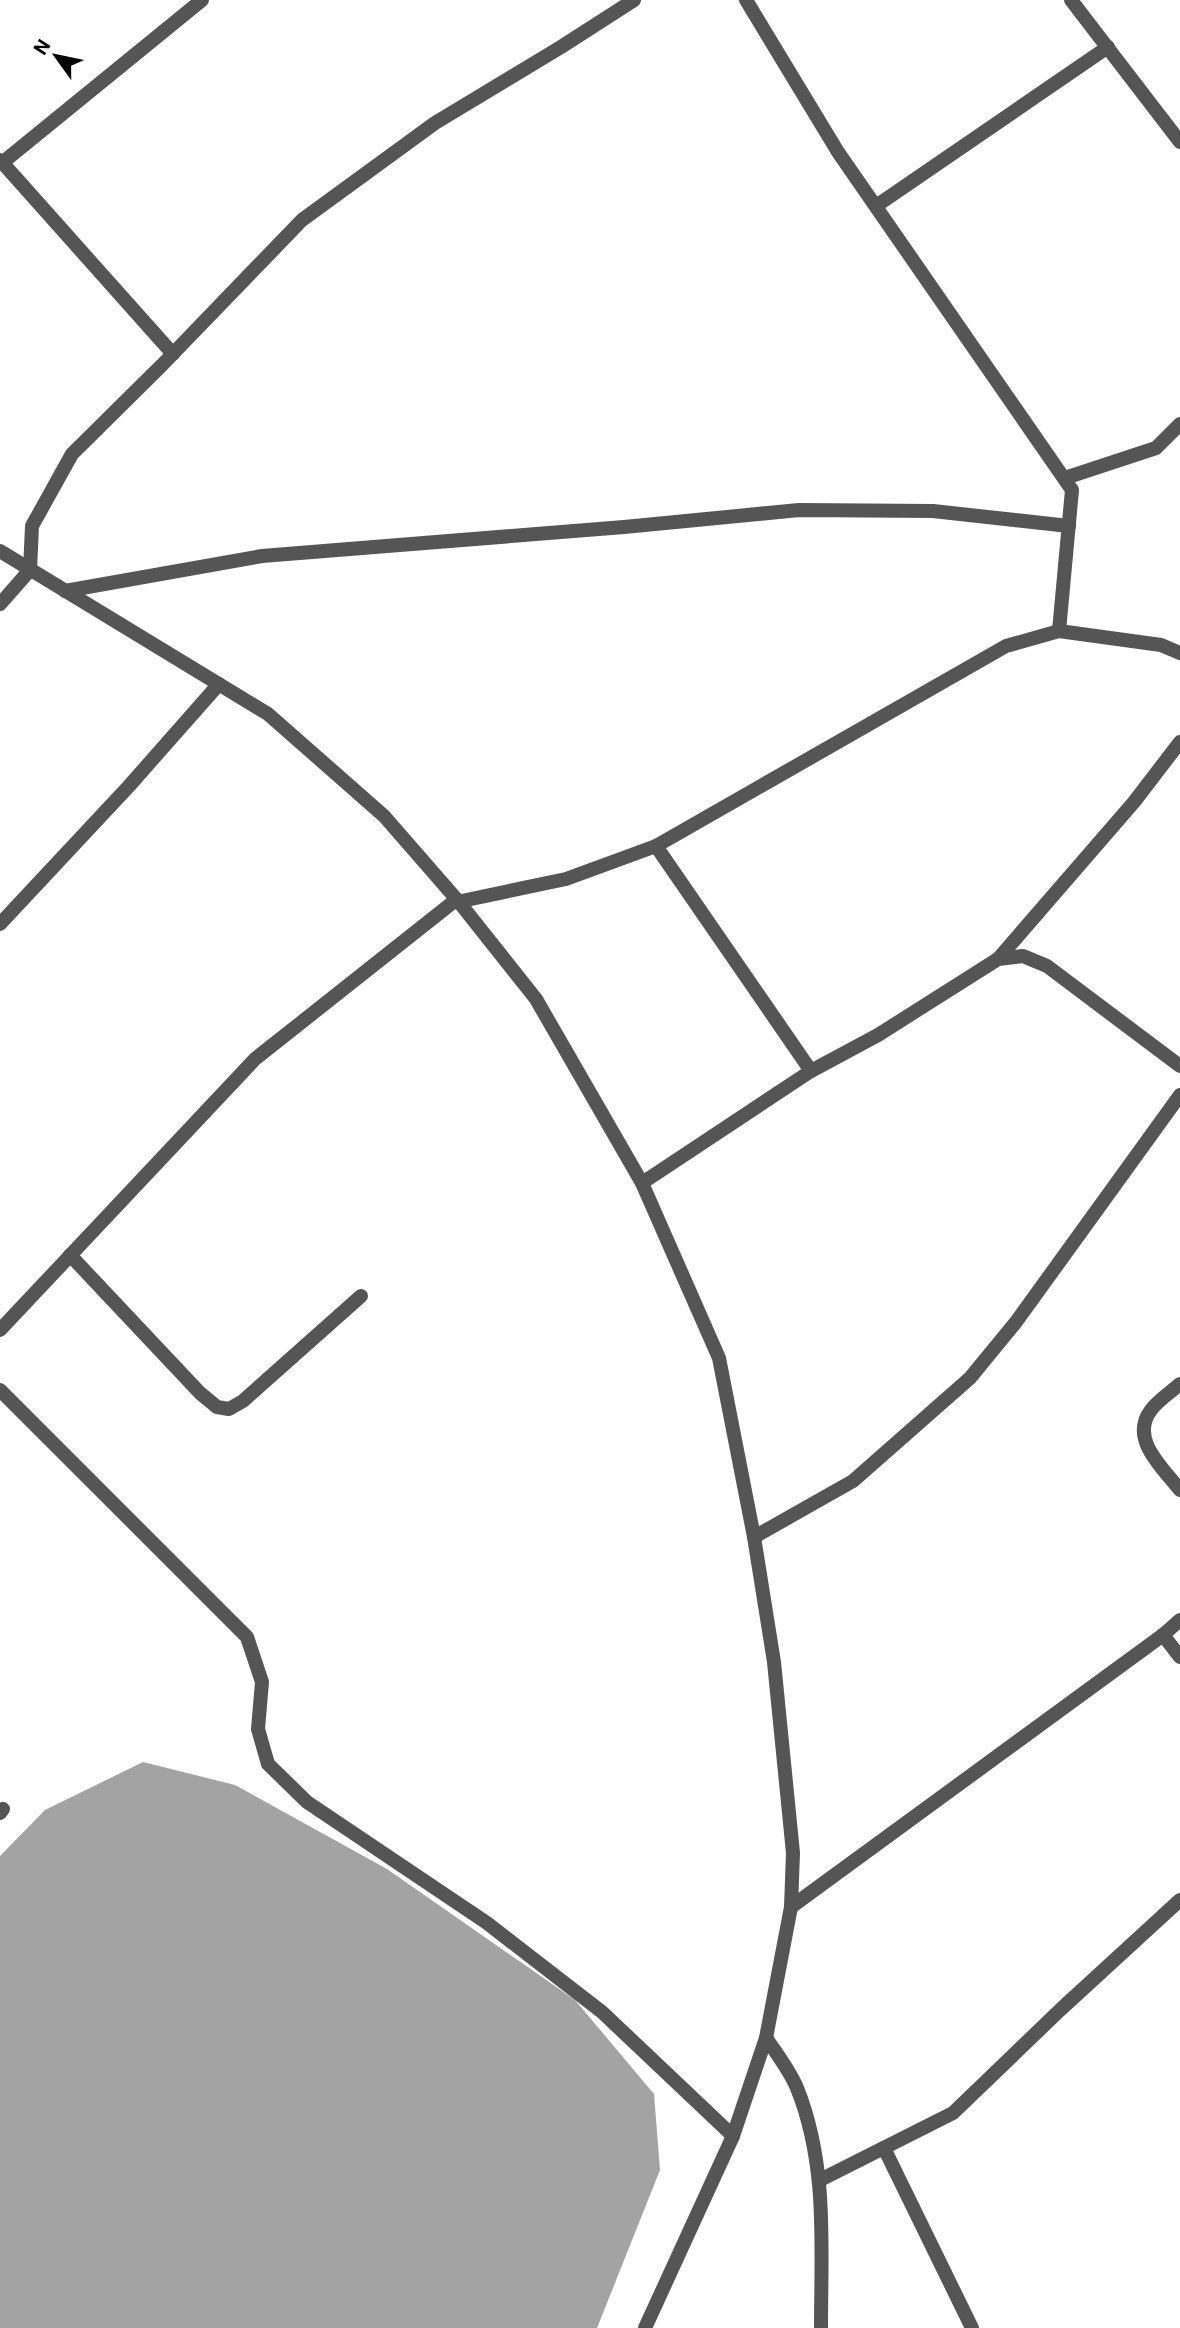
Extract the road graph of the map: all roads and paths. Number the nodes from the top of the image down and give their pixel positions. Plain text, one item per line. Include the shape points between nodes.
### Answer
1 (202, 0) edge
2 (634, 0) edge
3 (746, 0) edge
4 (1071, 0) edge
5 (1108, 47) junction
6 (1180, 142) edge
7 (1, 162) edge
8 (876, 206) junction
9 (173, 354) junction
10 (1180, 424) edge
11 (1065, 478) junction
12 (1069, 526) junction
13 (0, 551) edge
14 (30, 570) junction
15 (65, 591) junction
16 (0, 604) edge
17 (1059, 631) junction
18 (1180, 653) edge
19 (219, 684) junction
20 (1180, 742) edge
21 (656, 846) junction
22 (459, 902) junction
23 (0, 924) edge
24 (998, 958) junction
25 (1180, 1066) edge
26 (811, 1071) junction
27 (1180, 1095) edge
28 (642, 1183) junction
29 (70, 1255) junction
30 (361, 1296) dead end
31 (0, 1330) edge
32 (1180, 1384) edge
33 (0, 1390) edge
34 (1180, 1490) edge
35 (754, 1537) junction
36 (1180, 1620) edge
37 (1163, 1635) junction
38 (1180, 1657) edge
39 (1180, 1900) edge
40 (792, 1907) junction
41 (766, 2038) junction
42 (733, 2136) junction
43 (884, 2148) junction
44 (820, 2180) junction
45 (645, 2328) edge
46 (821, 2328) edge
47 (972, 2328) edge

1 - 7 street
2 - 9 street via 435,123 303,220
3 - 8 street
4 - 5 street
5 - 6 street
5 - 8 street
7 - 9 street
8 - 11 street
9 - 14 street via 72,454 32,526
10 - 11 street via 1156,448
11 - 12 street via 1072,490
12 - 15 street via 933,511 799,510 262,556
12 - 17 street
13 - 14 street
14 - 15 street
14 - 16 street
15 - 19 street
17 - 18 street via 1161,645
17 - 21 street via 1006,646
19 - 22 street via 268,714 384,816
19 - 23 street
20 - 24 street
21 - 22 street via 566,879
21 - 26 street
22 - 28 street via 536,999
22 - 29 street via 255,1059
24 - 25 street via 1023,956 1047,965
24 - 26 street via 878,1035
26 - 28 street
27 - 35 street via 1016,1322 970,1378 853,1481
28 - 35 street via 719,1358
29 - 30 street via 200,1393 217,1407 229,1409
29 - 31 street
32 - 34 street via 1151,1410 1143,1427 1144,1441
33 - 42 street via 247,1636 262,1682 258,1729 268,1764 307,1802 487,1923 602,2012
35 - 40 street via 775,1675 793,1853
36 - 37 street
37 - 38 street
37 - 40 street
39 - 43 street via 953,2113
40 - 41 street
41 - 42 street
41 - 44 street via 796,2085 810,2123
42 - 45 street
43 - 44 street
43 - 47 street
44 - 46 street

